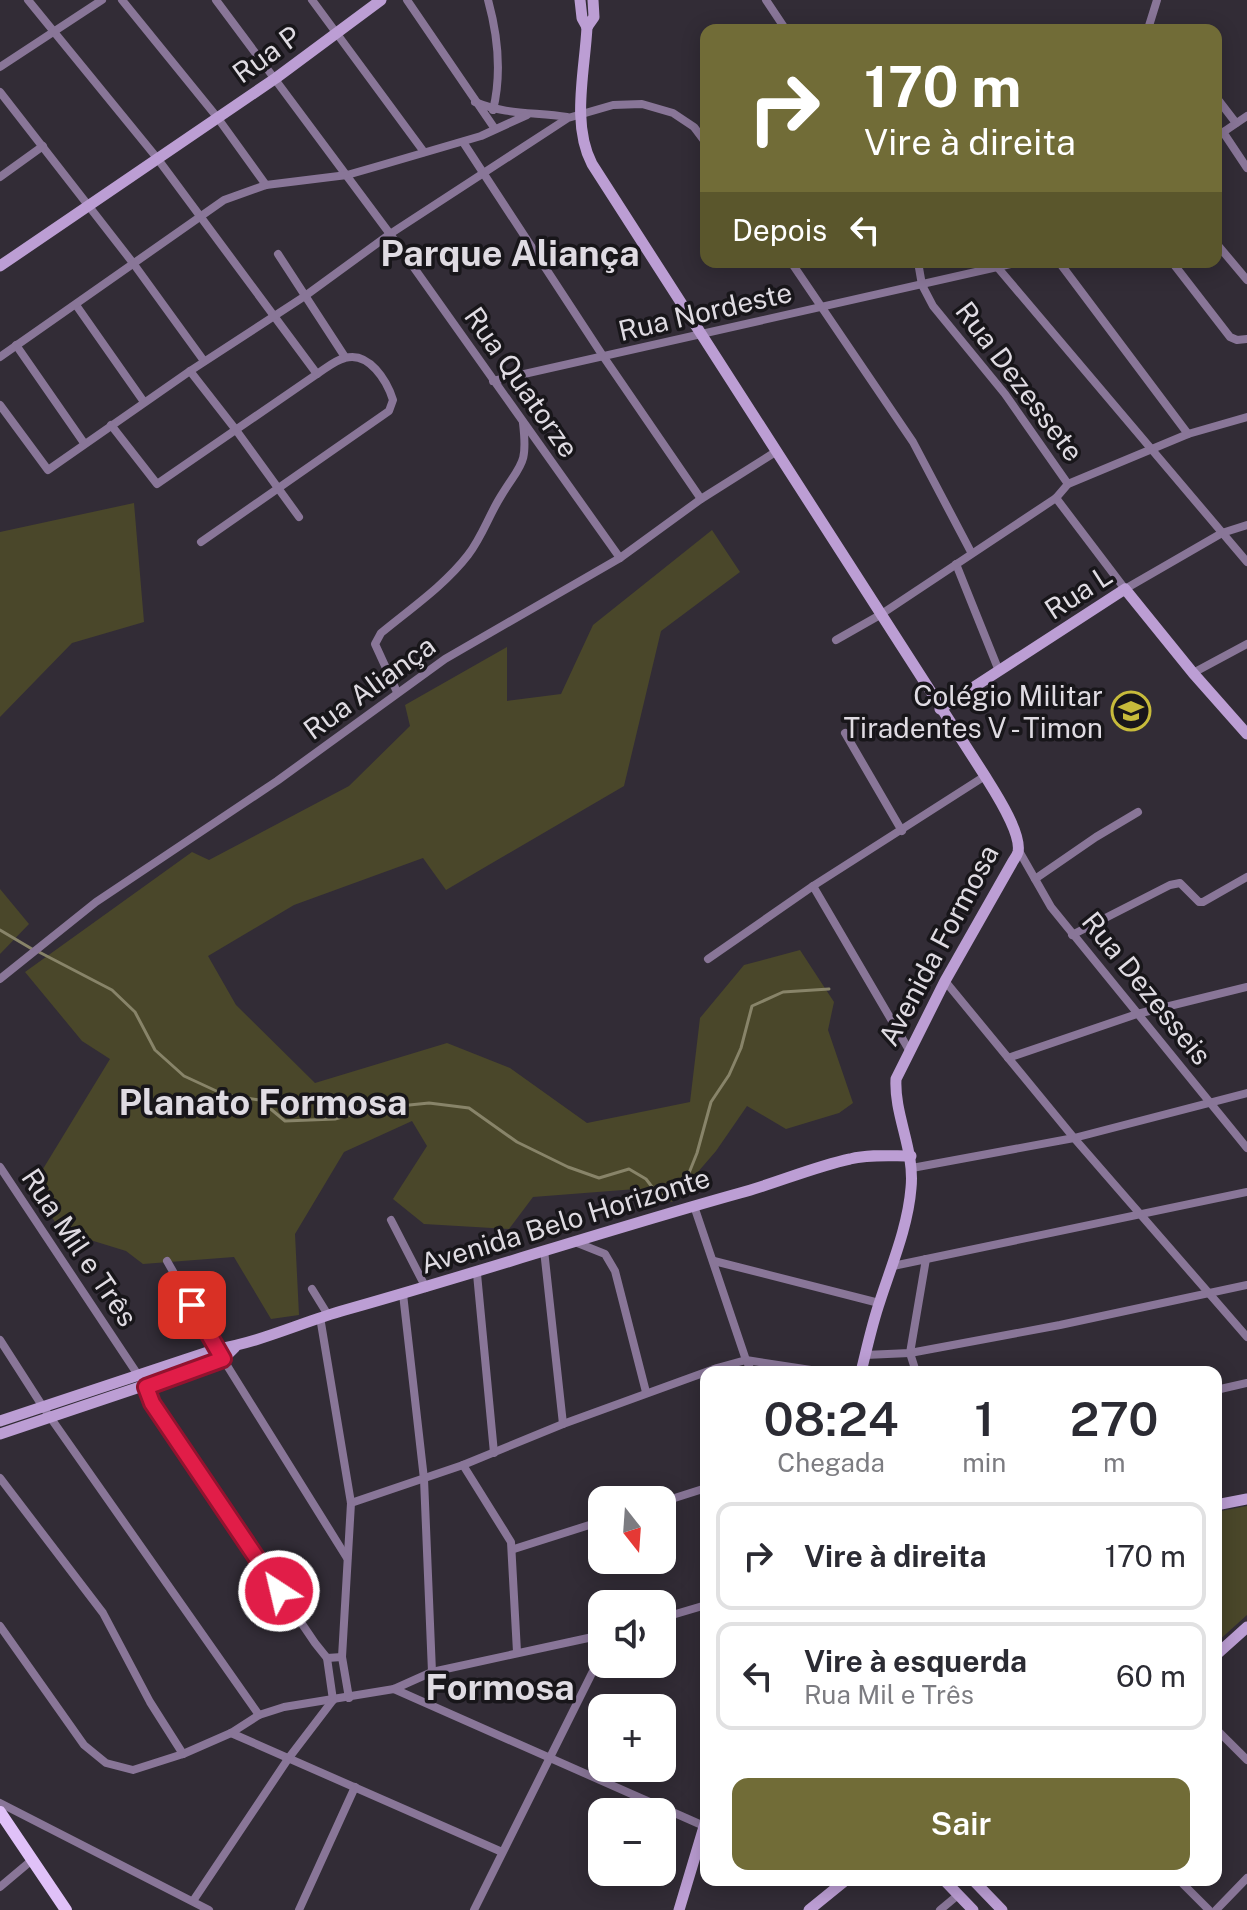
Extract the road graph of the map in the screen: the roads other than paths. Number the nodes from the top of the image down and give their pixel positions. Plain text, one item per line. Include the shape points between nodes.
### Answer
1 (28, 0) edge
2 (102, 0) edge
3 (122, 0) edge
4 (216, 0) edge
5 (312, 0) edge
6 (381, 0) edge
7 (407, 0) edge
8 (488, 0) edge
9 (580, 0) edge
10 (593, 0) edge
11 (766, 0) edge
12 (1157, 0) edge
13 (782, 24) edge
14 (1150, 24) edge
15 (587, 27) junction
16 (337, 31) junction
17 (53, 32) junction
18 (0, 67) edge
19 (276, 78) junction
20 (0, 92) edge
21 (474, 101) junction
22 (1222, 105) edge
23 (493, 110) junction
24 (582, 112) junction
25 (527, 115) junction
26 (1247, 116) edge
27 (217, 117) junction
28 (568, 118) junction
29 (1236, 123) junction
30 (495, 129) junction
31 (1222, 134) edge
32 (700, 135) edge
33 (1222, 137) edge
34 (463, 142) junction
35 (43, 146) junction
36 (424, 152) junction
37 (157, 158) junction
38 (1247, 168) edge
39 (484, 172) junction
40 (347, 175) junction
41 (0, 177) edge
42 (266, 185) junction
43 (89, 206) junction
44 (200, 215) junction
45 (390, 234) junction
46 (1222, 250) edge
47 (278, 254) dead end
48 (133, 263) junction
49 (0, 266) edge
50 (795, 268) edge
51 (919, 268) edge
52 (984, 268) edge
53 (998, 268) edge
54 (1064, 268) edge
55 (1177, 268) edge
56 (1247, 280) edge
57 (922, 285) junction
58 (305, 296) junction
59 (76, 305) junction
60 (823, 306) junction
61 (275, 316) junction
62 (703, 334) junction
63 (1247, 339) edge
64 (16, 345) junction
65 (603, 356) junction
66 (0, 357) edge
67 (345, 357) junction
68 (204, 361) junction
69 (190, 371) junction
70 (317, 374) junction
71 (493, 381) junction
72 (144, 402) junction
73 (0, 405) edge
74 (1247, 417) edge
75 (523, 423) junction
76 (111, 425) junction
77 (236, 430) junction
78 (1188, 434) junction
79 (84, 443) junction
80 (1154, 450) junction
81 (777, 451) junction
82 (1068, 484) junction
83 (279, 489) junction
84 (1056, 498) junction
85 (701, 499) junction
86 (299, 517) dead end
87 (1247, 525) edge
88 (1222, 533) junction
89 (201, 542) dead end
90 (971, 552) junction
91 (620, 558) junction
92 (1247, 562) edge
93 (956, 564) junction
94 (1125, 589) junction
95 (880, 615) junction
96 (836, 640) dead end
97 (1247, 644) edge
98 (999, 671) junction
99 (1193, 673) junction
100 (397, 692) junction
101 (940, 709) junction
102 (845, 733) dead end
103 (1247, 734) edge
104 (985, 776) junction
105 (1138, 812) dead end
106 (902, 831) junction
107 (1019, 851) junction
108 (1247, 877) edge
109 (1035, 879) junction
110 (813, 886) junction
111 (1072, 935) junction
112 (708, 959) dead end
113 (0, 979) edge
114 (945, 981) junction
115 (1247, 987) edge
116 (1137, 1014) junction
117 (909, 1050) junction
118 (1008, 1058) junction
119 (1247, 1093) edge
120 (1209, 1103) junction
121 (1074, 1138) junction
122 (1247, 1148) edge
123 (911, 1162) junction
124 (0, 1167) edge
125 (1247, 1192) edge
126 (694, 1206) junction
127 (1138, 1214) junction
128 (391, 1220) dead end
129 (575, 1242) junction
130 (544, 1250) junction
131 (926, 1259) junction
132 (167, 1261) dead end
133 (714, 1261) junction
134 (893, 1266) junction
135 (477, 1274) junction
136 (1247, 1285) edge
137 (426, 1288) junction
138 (312, 1289) dead end
139 (1208, 1293) junction
140 (403, 1294) junction
141 (879, 1303) junction
142 (324, 1316) junction
143 (1247, 1337) edge
144 (0, 1340) edge
145 (910, 1353) junction
146 (220, 1354) junction
147 (865, 1355) junction
148 (746, 1360) junction
149 (727, 1366) edge
150 (749, 1366) edge
151 (785, 1366) edge
152 (862, 1366) edge
153 (914, 1366) edge
154 (138, 1375) junction
155 (700, 1375) edge
156 (1247, 1383) edge
157 (146, 1387) junction
158 (1222, 1389) edge
159 (646, 1392) junction
160 (43, 1407) junction
161 (51, 1417) junction
162 (0, 1421) edge
163 (563, 1424) junction
164 (0, 1434) edge
165 (494, 1453) junction
166 (463, 1465) junction
167 (0, 1478) edge
168 (424, 1479) junction
169 (700, 1490) edge
170 (676, 1498) edge
171 (1247, 1499) edge
172 (351, 1503) junction
173 (1222, 1504) edge
174 (588, 1525) edge
175 (514, 1549) junction
176 (348, 1558) junction
177 (700, 1607) edge
178 (676, 1614) edge
179 (0, 1626) edge
180 (1247, 1627) edge
181 (588, 1638) edge
182 (1222, 1650) edge
183 (517, 1652) junction
184 (342, 1657) junction
185 (327, 1658) junction
186 (432, 1672) junction
187 (589, 1678) edge
188 (394, 1689) junction
189 (349, 1698) junction
190 (333, 1700) junction
191 (259, 1715) junction
192 (231, 1733) junction
193 (1222, 1735) edge
194 (183, 1754) junction
195 (549, 1757) junction
196 (288, 1759) junction
197 (1247, 1760) edge
198 (355, 1787) junction
199 (0, 1803) edge
200 (0, 1812) edge
201 (700, 1821) edge
202 (700, 1840) edge
203 (502, 1852) junction
204 (32, 1860) junction
205 (1247, 1878) edge
206 (839, 1886) edge
207 (950, 1886) edge
208 (980, 1886) edge
209 (1185, 1886) edge
210 (0, 1887) edge
211 (958, 1895) junction
212 (193, 1901) junction
213 (66, 1910) edge
214 (209, 1910) edge
215 (299, 1910) edge
216 (474, 1910) edge
217 (679, 1910) edge
218 (809, 1910) edge
219 (940, 1910) edge
220 (973, 1910) edge
221 (1002, 1910) edge
222 (1209, 1910) edge
223 (1216, 1910) edge

1 - 17 street
2 - 17 street
3 - 27 street
4 - 19 street, Rua Quatorze
5 - 16 street
6 - 16 street, Rua P
7 - 21 street
8 - 23 street via 499,81
9 - 15 street
10 - 15 street via 594,17
11 - 13 street
12 - 14 street
15 - 24 street
16 - 19 street, Rua P
16 - 36 street
17 - 18 street
17 - 37 street
19 - 27 street, Rua P
19 - 40 street, Rua Quatorze
20 - 35 street
21 - 23 street
21 - 30 street
22 - 29 street
23 - 25 street
24 - 28 street
24 - 32 street via 642,104 673,113
24 - 62 street via 584,146 592,164
25 - 28 street
25 - 30 street
26 - 29 street
27 - 37 street, Rua P
27 - 42 street
28 - 39 street
29 - 31 street
30 - 34 street
33 - 38 street
34 - 36 street
34 - 39 street
35 - 41 street
35 - 43 street
36 - 40 street
37 - 43 street, Rua P
37 - 44 street
39 - 45 street
39 - 65 street
40 - 42 street
40 - 45 street, Rua Quatorze
42 - 44 street
43 - 48 street
43 - 49 street, Rua P
44 - 48 street
44 - 61 street
45 - 58 street
45 - 71 street, Rua Quatorze
46 - 56 street
47 - 58 street
48 - 59 street
48 - 68 street
50 - 60 street
51 - 57 street, Rua Dezessete
52 - 57 street, Rua Nordeste
53 - 80 street
54 - 78 street
55 - 63 street via 1230,337
57 - 60 street, Rua Nordeste
57 - 82 street, Rua Dezessete
58 - 61 street
58 - 67 street
59 - 64 street
59 - 72 street
60 - 62 street, Rua Nordeste
60 - 90 street via 913,442
61 - 68 street
61 - 70 street
62 - 65 street, Rua Nordeste
62 - 81 street, Avenida Formosa
64 - 66 street
64 - 79 street
65 - 71 street, Rua Nordeste
65 - 85 street
67 - 70 street
67 - 83 street via 362,358 381,374 393,400 389,411
68 - 69 street
69 - 72 street
69 - 77 street
70 - 77 street
71 - 75 street, Rua Quatorze
72 - 76 street
73 - 79 street via 48,470
74 - 78 street
75 - 91 street, Rua Quatorze
75 - 100 street via 519,472 469,554 375,644
76 - 77 street via 157,484
76 - 79 street
77 - 83 street
78 - 80 street
80 - 82 street
80 - 88 street
81 - 85 street, Rua Aliança
81 - 95 street, Avenida Formosa
82 - 84 street
83 - 86 street
83 - 89 street
84 - 90 street
84 - 94 street, Rua Dezessete
85 - 91 street, Rua Aliança
87 - 88 street, Rua L
88 - 92 street
88 - 94 street, Rua L
90 - 93 street
91 - 100 street, Rua Aliança
93 - 95 street
93 - 98 street
94 - 98 street, Rua L
94 - 99 street, Rua Dezessete
95 - 96 street
95 - 101 street, Avenida Formosa
97 - 99 street
98 - 101 street, Rua L
99 - 103 street, Rua Dezessete
100 - 113 street, Rua Aliança via 277,781 96,902
101 - 104 street, Avenida Formosa
102 - 106 street
104 - 106 street
104 - 107 street, Avenida Formosa via 1014,830
105 - 109 street
106 - 110 street
107 - 109 street, Rua Dezesseis
107 - 114 street, Avenida Formosa
108 - 111 street via 1203,902 1180,883 1170,885
109 - 111 street, Rua Dezesseis
110 - 112 street
110 - 117 street
111 - 116 street, Rua Dezesseis
114 - 117 street, Avenida Formosa
114 - 118 street
115 - 116 street
116 - 118 street
116 - 120 street, Rua Dezesseis
117 - 123 street, Avenida Formosa via 896,1087
118 - 121 street
119 - 120 street
120 - 121 street
120 - 122 street, Rua Dezesseis
121 - 123 street
121 - 127 street
123 - 126 street, Avenida Belo Horizonte via 851,1158
123 - 134 street, Avenida Formosa via 908,1207
124 - 154 street, Rua Mil e Três
125 - 127 street
126 - 129 street, Avenida Belo Horizonte
126 - 133 street
127 - 131 street
127 - 139 street
128 - 137 street
129 - 130 street, Avenida Belo Horizonte
129 - 159 street via 605,1254 615,1271
130 - 135 street, Avenida Belo Horizonte
130 - 163 street
131 - 134 street
131 - 145 street
132 - 146 street
133 - 141 street
133 - 148 street
134 - 141 street, Avenida Formosa
135 - 137 street, Avenida Belo Horizonte
135 - 165 street
136 - 139 street
137 - 140 street, Avenida Belo Horizonte
138 - 142 street
139 - 143 street
139 - 145 street
140 - 142 street, Avenida Belo Horizonte
140 - 168 street
141 - 147 street, Avenida Formosa
142 - 146 street, Avenida Belo Horizonte
142 - 172 street
144 - 160 street
145 - 147 street
145 - 153 street
146 - 154 street, Avenida Belo Horizonte
146 - 157 street, Avenida Belo Horizonte
146 - 176 street
147 - 152 street, Avenida Formosa
148 - 149 street
148 - 150 street
148 - 151 street
154 - 157 street, Rua Mil e Três
154 - 160 street, Avenida Belo Horizonte
155 - 159 street
156 - 158 street
157 - 161 street, Avenida Belo Horizonte
157 - 185 street, Rua Mil e Três
159 - 163 street
160 - 161 street
160 - 162 street, Avenida Belo Horizonte
161 - 164 street, Avenida Belo Horizonte
161 - 191 street
163 - 165 street
165 - 166 street
166 - 168 street
166 - 175 street
167 - 194 street via 103,1613
168 - 172 street
168 - 186 street
169 - 170 street
171 - 173 street
172 - 176 street
174 - 175 street
175 - 183 street
176 - 184 street
177 - 178 street
179 - 194 street via 73,1731 106,1763 133,1770
180 - 182 street
181 - 183 street
183 - 186 street
184 - 185 street
184 - 189 street
185 - 190 street
186 - 188 street
187 - 195 street
188 - 189 street
188 - 195 street
189 - 190 street
190 - 191 street
190 - 196 street
191 - 192 street
192 - 194 street
192 - 196 street
193 - 197 street
195 - 201 street
195 - 203 street
196 - 198 street
196 - 212 street
198 - 203 street
198 - 215 street
199 - 212 street
200 - 204 main road
202 - 217 street
203 - 216 street
204 - 210 street
204 - 213 main road
205 - 223 street
206 - 218 street
207 - 211 street
208 - 221 street
209 - 222 street
211 - 219 street
211 - 220 street
212 - 214 street

